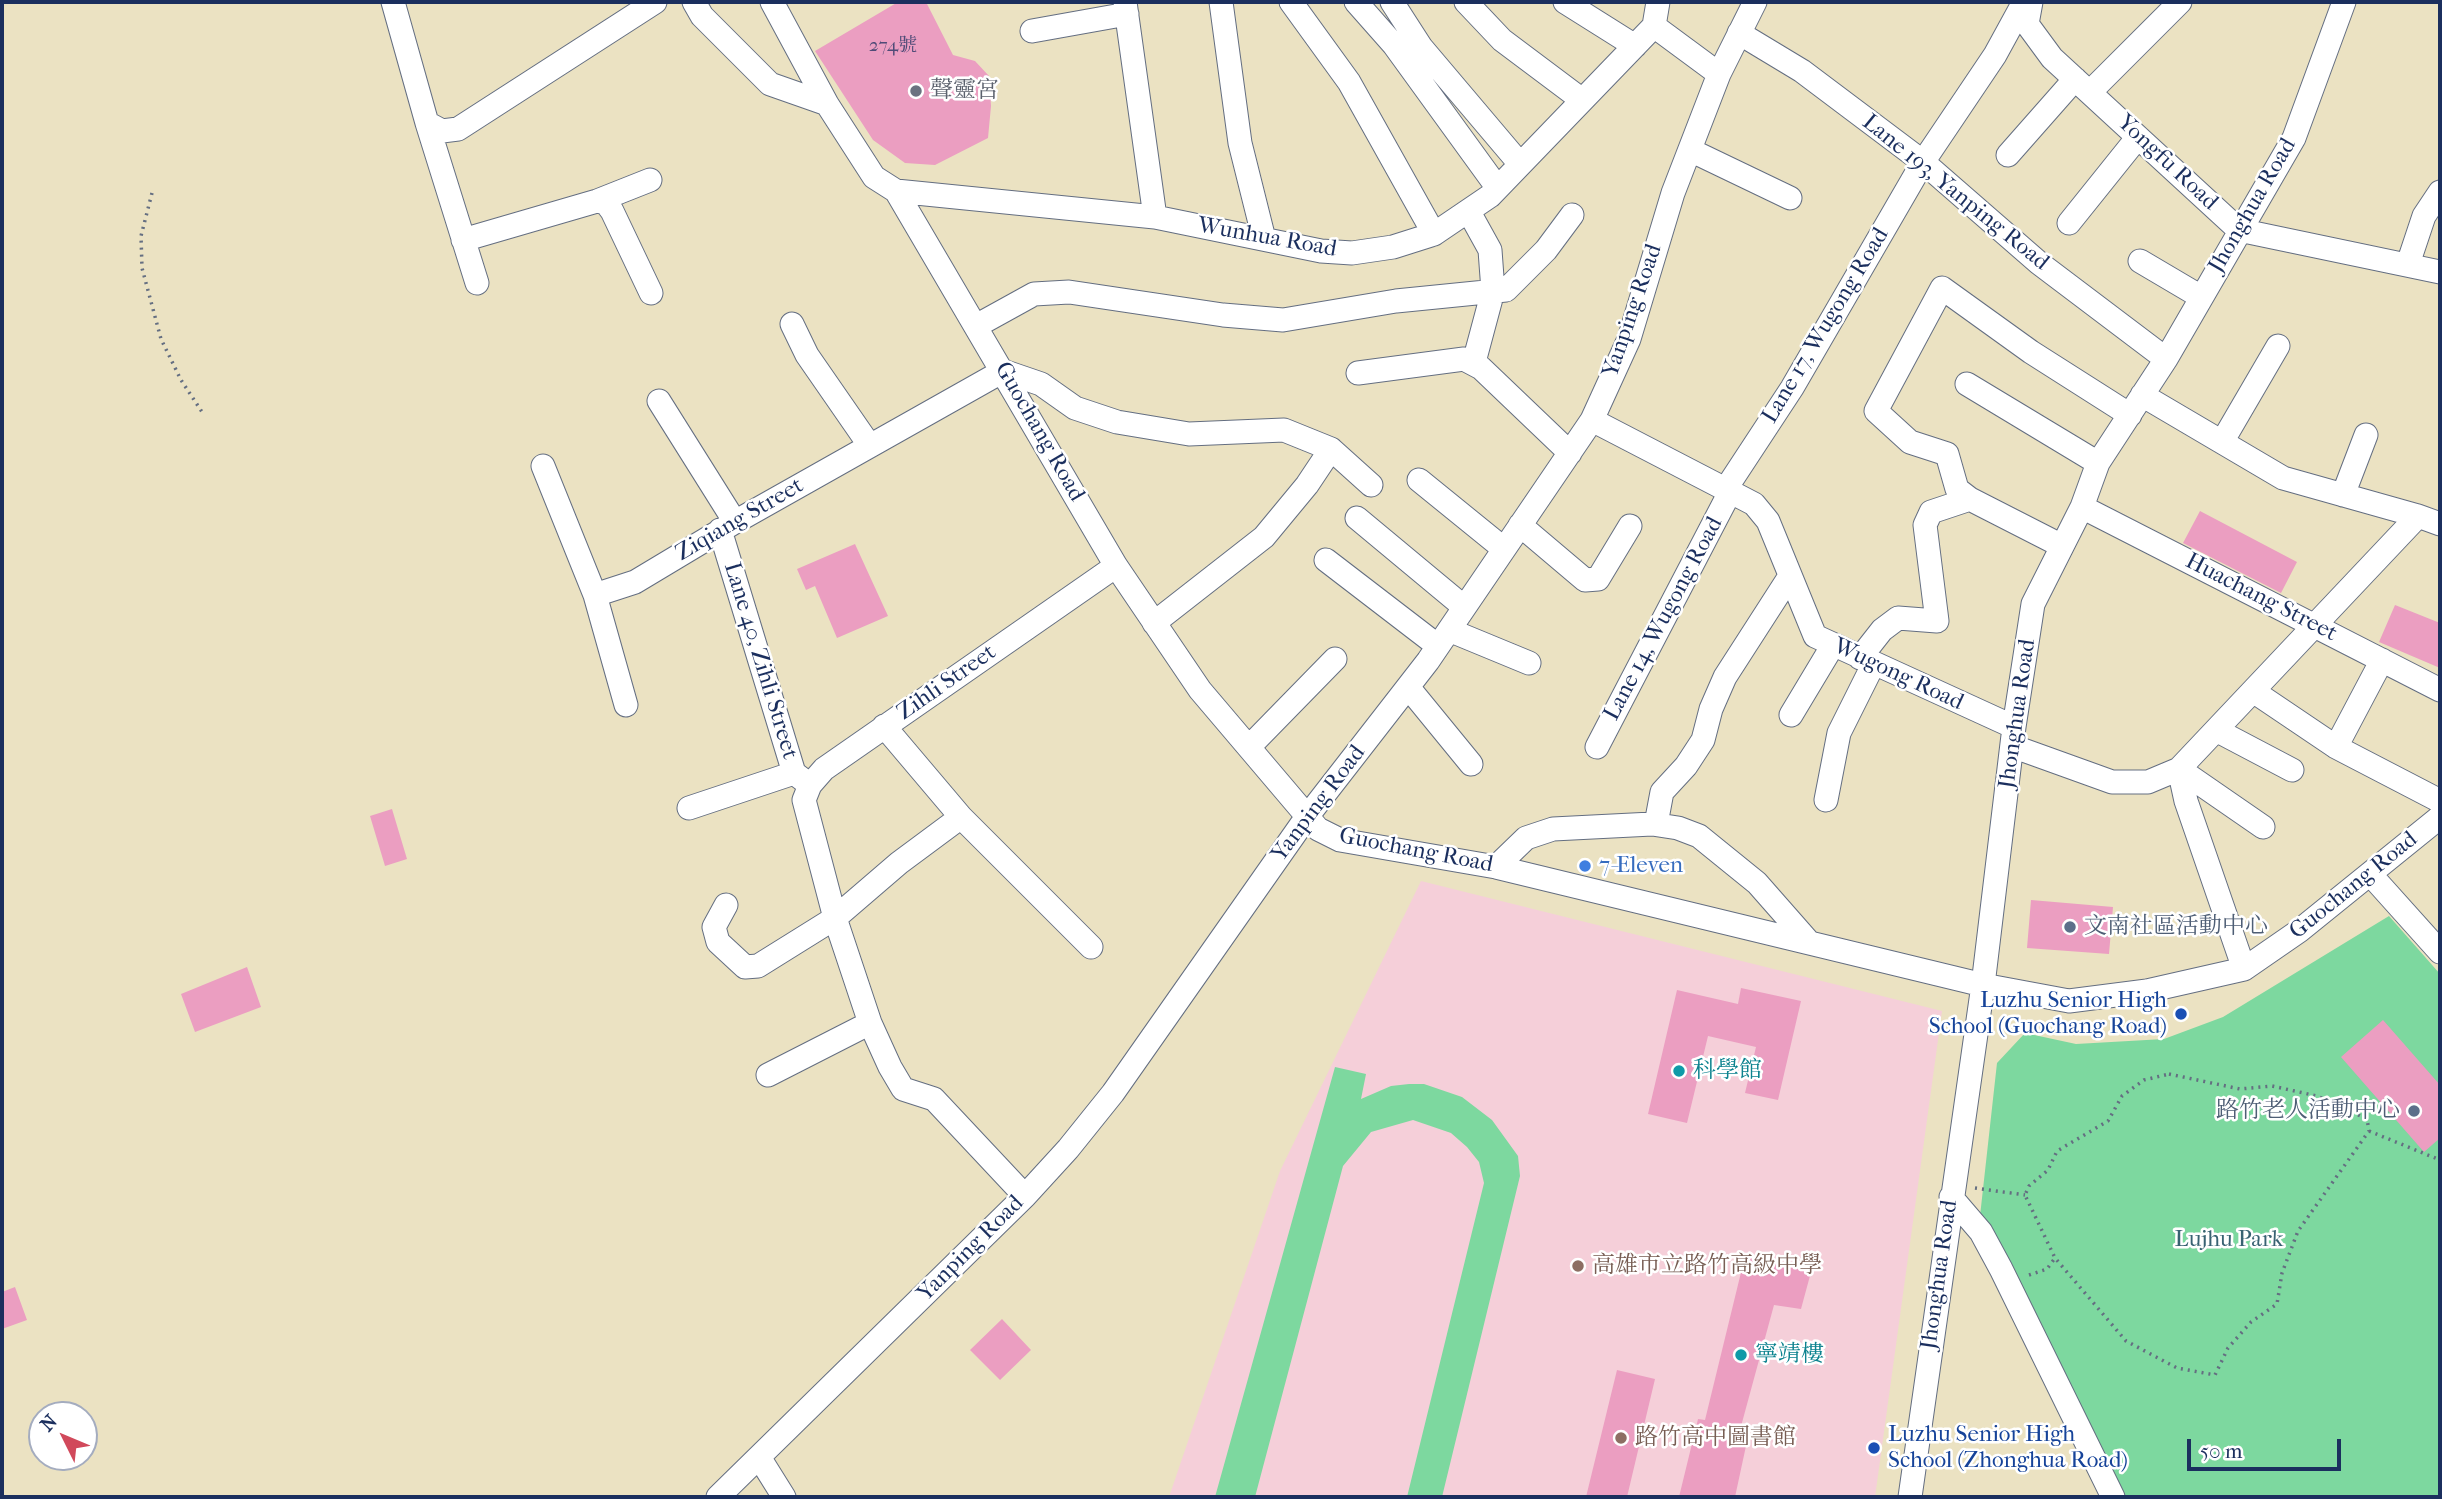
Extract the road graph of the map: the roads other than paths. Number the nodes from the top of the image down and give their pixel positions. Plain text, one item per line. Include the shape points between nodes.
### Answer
1 (393, 2) edge
2 (654, 2) edge
3 (694, 2) edge
4 (772, 2) edge
5 (1221, 2) edge
6 (1291, 2) edge
7 (1356, 2) edge
8 (1392, 2) edge
9 (1466, 2) edge
10 (1565, 2) edge
11 (1658, 2) edge
12 (1755, 2) edge
13 (2024, 2) edge
14 (2031, 2) edge
15 (2180, 2) edge
16 (2344, 2) edge
17 (1126, 8) edge
18 (1654, 26) junction
19 (1032, 31) dead end
20 (1740, 33) junction
21 (1635, 46) junction
22 (1719, 74) junction
23 (2082, 85) junction
24 (1582, 100) junction
25 (827, 104) junction
26 (427, 123) junction
27 (2138, 137) junction
28 (1690, 150) junction
29 (2008, 155) dead end
30 (1923, 162) junction
31 (1520, 164) junction
32 (650, 180) dead end
33 (1497, 187) junction
34 (897, 191) junction
35 (2440, 192) edge
36 (1790, 198) dead end
37 (597, 201) junction
38 (1469, 212) junction
39 (1572, 215) dead end
40 (1155, 217) junction
41 (2069, 223) dead end
42 (2239, 230) junction
43 (1434, 234) junction
44 (463, 240) junction
45 (1264, 240) junction
46 (2140, 261) dead end
47 (2408, 264) junction
48 (2440, 272) edge
49 (477, 283) dead end
50 (1493, 291) junction
51 (651, 293) dead end
52 (2201, 297) junction
53 (792, 324) dead end
54 (976, 326) junction
55 (2278, 346) dead end
56 (2166, 359) junction
57 (1474, 362) junction
58 (1003, 371) junction
59 (1358, 373) dead end
60 (1967, 384) dead end
61 (2143, 395) junction
62 (659, 401) dead end
63 (2130, 415) junction
64 (1592, 420) junction
65 (2366, 435) dead end
66 (2222, 442) junction
67 (870, 446) junction
68 (1331, 449) junction
69 (1570, 453) junction
70 (2098, 463) junction
71 (543, 466) dead end
72 (1419, 480) dead end
73 (1371, 485) dead end
74 (1729, 488) junction
75 (2343, 495) junction
76 (1970, 499) junction
77 (2082, 507) junction
78 (2418, 516) junction
79 (1357, 518) dead end
80 (2440, 524) edge
81 (1520, 525) junction
82 (727, 526) junction
83 (1630, 526) dead end
84 (2062, 546) junction
85 (1504, 549) junction
86 (1326, 560) dead end
87 (1116, 566) junction
88 (1790, 576) junction
89 (595, 595) junction
90 (1464, 607) junction
91 (1154, 623) junction
92 (2316, 625) junction
93 (1443, 638) junction
94 (1833, 645) junction
95 (1335, 659) dead end
96 (2382, 660) junction
97 (1866, 661) junction
98 (1529, 663) dead end
99 (1408, 687) junction
100 (2440, 690) edge
101 (2253, 691) junction
102 (626, 705) dead end
103 (1791, 715) dead end
104 (884, 726) junction
105 (2216, 730) junction
106 (2013, 737) junction
107 (1249, 747) junction
108 (1597, 747) dead end
109 (2336, 747) junction
110 (1471, 764) dead end
111 (2179, 769) junction
112 (2292, 770) dead end
113 (802, 779) junction
114 (1826, 800) dead end
115 (2440, 801) edge
116 (689, 808) dead end
117 (961, 817) junction
118 (2440, 817) edge
119 (1306, 818) junction
120 (1656, 824) junction
121 (2263, 828) dead end
122 (1496, 867) junction
123 (2370, 874) junction
124 (726, 905) dead end
125 (835, 918) junction
126 (1808, 941) junction
127 (1091, 947) dead end
128 (2440, 952) edge
129 (2244, 969) junction
130 (1983, 985) junction
131 (870, 1023) junction
132 (768, 1075) dead end
133 (1952, 1191) junction
134 (1026, 1196) junction
135 (759, 1457) junction
136 (719, 1497) edge
137 (784, 1497) edge
138 (1910, 1497) edge
139 (2113, 1497) edge

1 - 26 street
2 - 26 street via 458,129 442,131
3 - 25 street via 702,16 769,84
4 - 25 street, Guochang Road
5 - 45 street via 1240,143
6 - 43 street via 1349,82
7 - 33 street via 1394,45
8 - 31 street via 1422,47
9 - 24 street via 1502,40
10 - 21 street
11 - 18 street
12 - 20 street, Yanping Road
13 - 30 street, Lane 17, Wugong Road via 1995,55
14 - 23 street, Yongfu Road via 2027,24 2052,58
15 - 23 street
16 - 42 street, Jhonghua Road via 2294,138
17 - 19 street
17 - 40 street
18 - 21 street, Wunhua Road
18 - 22 street
20 - 22 street, Yanping Road
20 - 30 street, Lane 193, Yanping Road via 1802,71
21 - 24 street, Wunhua Road
22 - 28 street, Yanping Road
23 - 27 street, Yongfu Road
23 - 29 street
24 - 31 street, Wunhua Road
25 - 34 street, Guochang Road via 874,177
26 - 44 street
27 - 41 street
27 - 42 street, Yongfu Road
28 - 36 street
28 - 64 street, Yanping Road via 1629,339
30 - 56 street, Lane 193, Yanping Road via 2039,263
30 - 74 street, Lane 17, Wugong Road
31 - 33 street, Wunhua Road
32 - 37 street
33 - 38 street, Wunhua Road
34 - 40 street, Wunhua Road
34 - 54 street, Guochang Road
35 - 47 street via 2424,216
37 - 44 street
37 - 51 street via 606,203 612,212
38 - 43 street, Wunhua Road
38 - 50 street via 1490,250
39 - 50 street via 1546,250 1506,290
40 - 45 street, Wunhua Road
42 - 47 street
42 - 52 street, Jhonghua Road
43 - 45 street, Wunhua Road via 1352,253
44 - 49 street
46 - 52 street
47 - 48 street
50 - 54 street via 1283,320 1069,292 1034,294
50 - 57 street
52 - 56 street, Jhonghua Road
53 - 67 street via 807,355
54 - 58 street, Guochang Road
55 - 66 street
56 - 61 street, Jhonghua Road
57 - 59 street via 1464,359
57 - 69 street
58 - 67 street, Ziqiang Street
58 - 68 street via 1041,384 1075,408 1117,422 1189,434 1284,430
58 - 87 street, Guochang Road
60 - 70 street
61 - 63 street, Jhonghua Road
61 - 66 street
62 - 82 street, Lane 40, Zihli Street
63 - 70 street, Jhonghua Road
63 - 76 street via 1942,288 1876,411 1910,442 1947,454 1957,489
64 - 69 street, Yanping Road
64 - 74 street, Wugong Road
65 - 75 street
66 - 75 street via 2283,478
67 - 82 street, Ziqiang Street
68 - 73 street
68 - 91 street via 1264,537
69 - 81 street, Yanping Road
70 - 77 street, Jhonghua Road
71 - 89 street
72 - 85 street
74 - 88 street, Wugong Road via 1755,504 1768,521
74 - 108 street, Lane 14, Wugong Road
75 - 78 street
76 - 84 street
76 - 97 street via 1931,512 1925,525 1937,621 1898,618 1882,630
77 - 84 street, Jhonghua Road
77 - 92 street, Huachang Street
78 - 80 street
78 - 92 street
79 - 90 street
81 - 83 street via 1585,580 1598,579
81 - 85 street, Yanping Road
82 - 89 street, Ziqiang Street via 635,582
82 - 113 street, Lane 40, Zihli Street
84 - 106 street, Jhonghua Road via 2033,604
85 - 90 street, Yanping Road
86 - 93 street
87 - 91 street, Guochang Road
87 - 104 street, Zihli Street
88 - 94 street, Wugong Road via 1815,636
88 - 120 street via 1725,677 1703,740 1662,792
89 - 102 street
90 - 93 street, Yanping Road
91 - 107 street, Guochang Road via 1200,690
92 - 96 street, Huachang Street
92 - 101 street
93 - 98 street
93 - 99 street, Yanping Road
94 - 97 street, Wugong Road
94 - 103 street
95 - 107 street
96 - 100 street, Huachang Street
96 - 109 street
97 - 106 street, Wugong Road
97 - 114 street via 1839,733
99 - 110 street
99 - 119 street, Yanping Road
101 - 105 street
101 - 109 street
104 - 113 street, Zihli Street via 824,769
104 - 117 street
105 - 111 street
105 - 112 street
106 - 111 street, Wugong Road via 2112,782 2148,782
106 - 130 street, Jhonghua Road
107 - 119 street, Guochang Road
109 - 115 street
111 - 121 street
111 - 129 street
113 - 116 street
113 - 125 street
117 - 125 street
117 - 127 street
118 - 123 street, Guochang Road
119 - 122 street, Guochang Road via 1318,830 1340,840
119 - 134 street, Yanping Road via 1113,1093
120 - 122 street via 1553,829 1526,838
120 - 126 street via 1699,836 1757,883
122 - 126 street, Guochang Road
123 - 128 street
123 - 129 street, Guochang Road
124 - 125 street via 714,927 718,942 745,967 758,966
125 - 131 street
126 - 130 street, Guochang Road
129 - 130 street, Guochang Road via 2147,991 2068,1001
130 - 133 street, Jhonghua Road
131 - 132 street
131 - 134 street via 903,1089 934,1100
133 - 138 street, Jhonghua Road
133 - 139 street via 2006,1279
134 - 135 street, Yanping Road
135 - 136 street, Yanping Road
135 - 137 street

